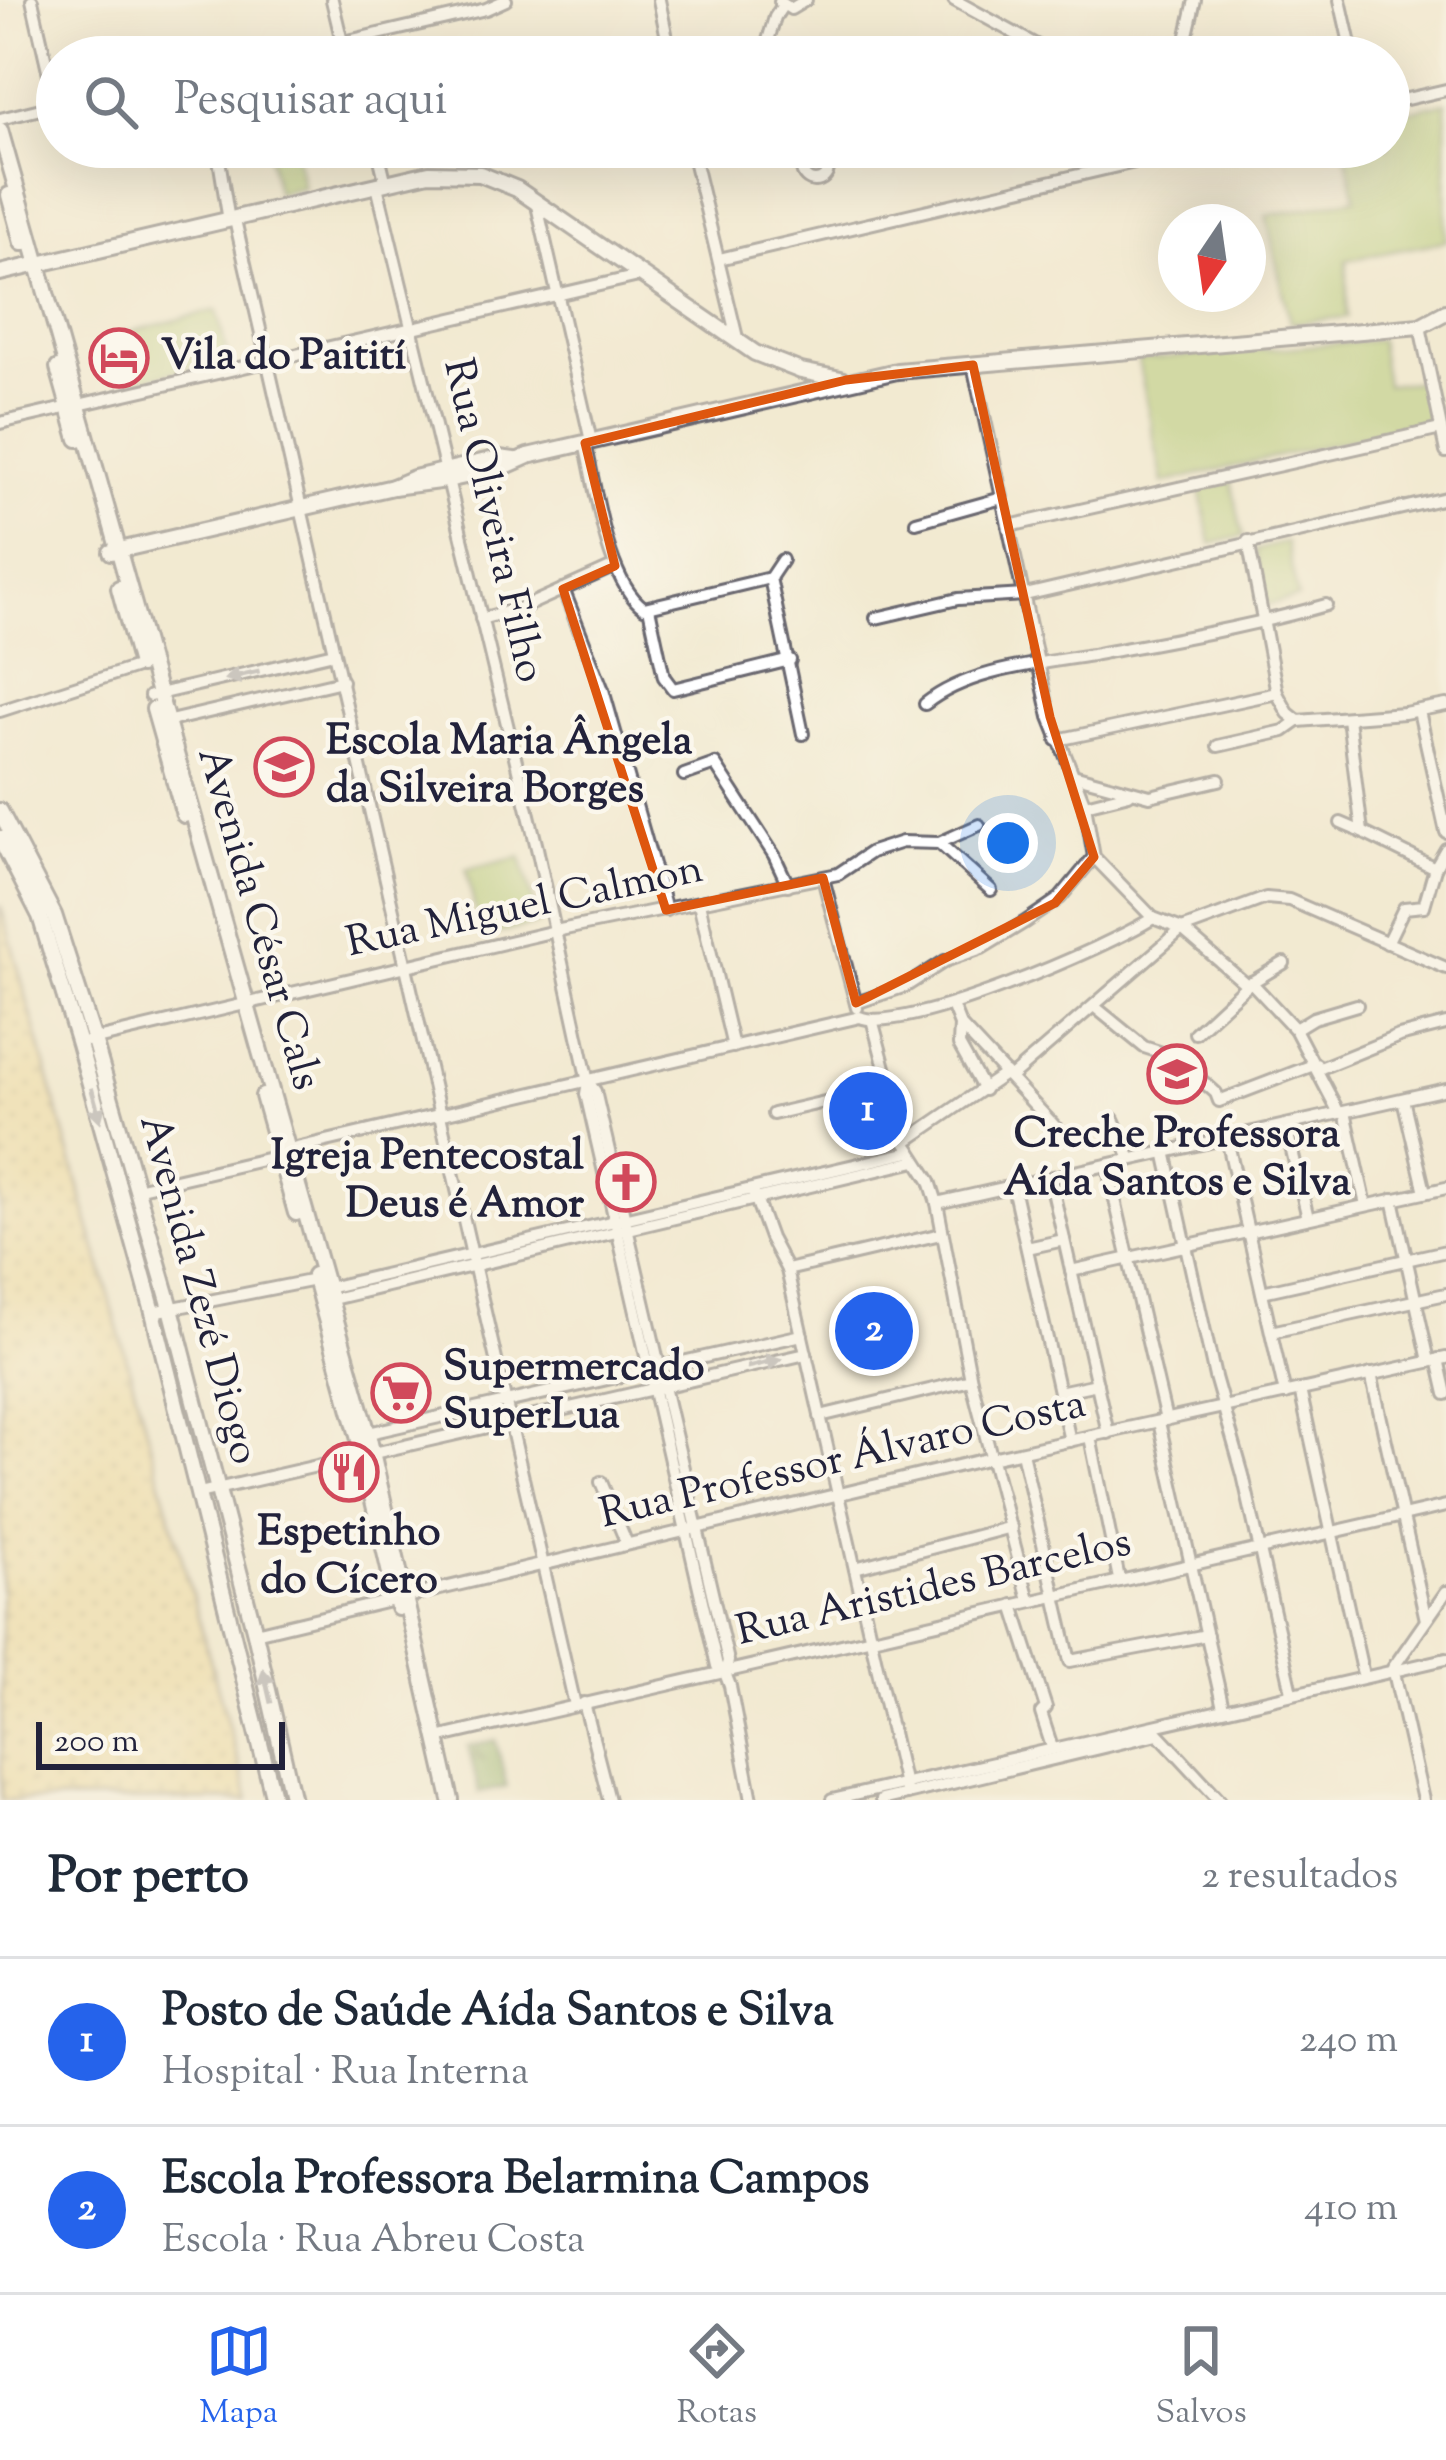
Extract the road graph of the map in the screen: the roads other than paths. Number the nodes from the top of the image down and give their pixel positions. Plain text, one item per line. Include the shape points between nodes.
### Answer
1 (32, 0) edge
2 (332, 0) edge
3 (506, 0) edge
4 (659, 0) edge
5 (806, 0) edge
6 (954, 0) edge
7 (1196, 0) edge
8 (1340, 0) edge
9 (781, 3) edge
10 (485, 4) edge
11 (40, 36) edge
12 (345, 36) edge
13 (361, 36) edge
14 (667, 36) edge
15 (770, 36) edge
16 (1020, 36) edge
17 (1187, 36) edge
18 (1348, 36) edge
19 (1446, 90) edge
20 (1410, 98) edge
21 (36, 110) edge
22 (0, 118) edge
23 (0, 130) edge
24 (0, 163) edge
25 (222, 168) edge
26 (380, 168) edge
27 (697, 168) edge
28 (1109, 168) edge
29 (382, 185) junction
30 (536, 201) junction
31 (232, 220) junction
32 (718, 259) junction
33 (34, 266) junction
34 (0, 273) edge
35 (643, 275) junction
36 (557, 296) junction
37 (1446, 312) edge
38 (1420, 326) junction
39 (413, 331) junction
40 (738, 342) junction
41 (269, 363) junction
42 (974, 365) junction
43 (846, 380) junction
44 (1446, 386) edge
45 (1432, 390) junction
46 (74, 407) junction
47 (0, 423) edge
48 (1444, 441) edge
49 (588, 442) junction
50 (446, 476) junction
51 (1002, 498) junction
52 (1446, 498) edge
53 (301, 508) junction
54 (916, 522) dead end
55 (1009, 526) junction
56 (1248, 542) junction
57 (113, 552) junction
58 (782, 560) dead end
59 (615, 566) junction
60 (770, 578) junction
61 (563, 590) junction
62 (1024, 595) junction
63 (1326, 605) dead end
64 (649, 608) junction
65 (481, 619) junction
66 (876, 619) dead end
67 (1264, 622) junction
68 (334, 653) junction
69 (790, 660) junction
70 (1040, 664) junction
71 (145, 665) junction
72 (342, 681) junction
73 (1277, 693) junction
74 (154, 695) junction
75 (925, 704) dead end
76 (1446, 705) edge
77 (0, 711) edge
78 (1419, 711) junction
79 (1348, 718) junction
80 (1298, 721) junction
81 (163, 723) junction
82 (803, 734) dead end
83 (1057, 740) junction
84 (1218, 746) dead end
85 (684, 775) dead end
86 (1073, 775) junction
87 (1219, 780) dead end
88 (1440, 782) edge
89 (1133, 793) junction
90 (1085, 805) junction
91 (0, 812) edge
92 (1341, 824) dead end
93 (979, 825) dead end
94 (1362, 832) junction
95 (1446, 832) edge
96 (0, 838) edge
97 (939, 843) junction
98 (1446, 849) edge
99 (1094, 857) junction
100 (1435, 868) junction
101 (824, 878) junction
102 (788, 885) junction
103 (991, 890) dead end
104 (699, 903) junction
105 (666, 910) junction
106 (1153, 918) junction
107 (1182, 929) junction
108 (1133, 930) junction
109 (555, 931) junction
110 (1387, 943) junction
111 (1150, 954) junction
112 (1284, 963) dead end
113 (406, 966) junction
114 (1446, 968) edge
115 (1249, 983) junction
116 (856, 1003) junction
117 (242, 1004) junction
118 (952, 1005) junction
119 (1357, 1005) dead end
120 (1095, 1007) junction
121 (860, 1017) junction
122 (873, 1023) junction
123 (960, 1024) junction
124 (1446, 1024) edge
125 (1295, 1029) junction
126 (1195, 1033) dead end
127 (86, 1042) junction
128 (733, 1047) junction
129 (1317, 1066) junction
130 (1008, 1075) junction
131 (588, 1082) junction
132 (889, 1088) junction
133 (1446, 1089) edge
134 (984, 1090) junction
135 (1403, 1099) junction
136 (1342, 1113) junction
137 (442, 1114) junction
138 (773, 1114) dead end
139 (1113, 1119) dead end
140 (1286, 1126) junction
141 (1064, 1135) dead end
142 (1227, 1139) junction
143 (1165, 1151) junction
144 (910, 1152) junction
145 (284, 1153) junction
146 (1131, 1159) junction
147 (1107, 1166) junction
148 (1050, 1178) junction
149 (1013, 1187) junction
150 (1446, 1187) edge
151 (136, 1189) junction
152 (1425, 1192) junction
153 (756, 1196) junction
154 (1393, 1199) junction
155 (937, 1202) junction
156 (1366, 1205) junction
157 (1308, 1218) junction
158 (621, 1226) junction
159 (1247, 1232) junction
160 (940, 1234) junction
161 (1064, 1240) junction
162 (1187, 1243) junction
163 (1027, 1248) junction
164 (1446, 1251) edge
165 (475, 1259) junction
166 (1130, 1259) junction
167 (1407, 1260) junction
168 (787, 1270) junction
169 (1071, 1271) junction
170 (322, 1292) junction
171 (1262, 1292) junction
172 (1446, 1294) edge
173 (1416, 1301) junction
174 (171, 1308) junction
175 (153, 1312) junction
176 (1271, 1332) junction
177 (802, 1335) junction
178 (806, 1354) junction
179 (1438, 1359) edge
180 (653, 1369) junction
181 (1371, 1374) junction
182 (970, 1380) junction
183 (1097, 1384) junction
184 (657, 1388) junction
185 (1300, 1390) junction
186 (1059, 1392) junction
187 (1285, 1394) junction
188 (1446, 1394) edge
189 (504, 1402) junction
190 (1225, 1408) junction
191 (820, 1416) junction
192 (1162, 1421) junction
193 (508, 1422) junction
194 (1108, 1433) junction
195 (363, 1435) junction
196 (1090, 1438) junction
197 (1070, 1442) junction
198 (1022, 1452) junction
199 (368, 1454) junction
200 (991, 1458) junction
201 (601, 1482) dead end
202 (218, 1489) junction
203 (199, 1493) junction
204 (838, 1494) junction
205 (1446, 1506) edge
206 (1401, 1516) junction
207 (1011, 1527) junction
208 (691, 1530) junction
209 (1331, 1532) junction
210 (627, 1544) junction
211 (1260, 1548) junction
212 (1190, 1563) junction
213 (543, 1564) junction
214 (855, 1568) junction
215 (1119, 1579) junction
216 (1446, 1592) edge
217 (1053, 1594) junction
218 (400, 1596) junction
219 (1029, 1600) junction
220 (1013, 1605) junction
221 (1426, 1620) junction
222 (255, 1633) junction
223 (1207, 1634) junction
224 (870, 1641) junction
225 (1446, 1659) edge
226 (1393, 1668) junction
227 (725, 1673) junction
228 (1364, 1675) junction
229 (1292, 1692) junction
230 (580, 1704) junction
231 (1223, 1708) junction
232 (1154, 1730) junction
233 (433, 1738) junction
234 (1052, 1747) junction
235 (905, 1788) junction
236 (274, 1800) edge
237 (293, 1800) edge
238 (447, 1800) edge
239 (609, 1800) edge
240 (752, 1800) edge
241 (832, 1800) edge
242 (880, 1800) edge
243 (1220, 1800) edge
244 (1423, 1800) edge

1 - 11 street
2 - 12 street
3 - 10 street
4 - 14 street
5 - 9 street via 796,9
6 - 16 street
7 - 17 street
8 - 18 street
9 - 15 street
10 - 13 street
19 - 20 street
21 - 22 street
23 - 33 main road, Avenida César Cals
24 - 33 main road, Avenida César Cals
25 - 31 street
26 - 29 street, Rua Oliveira Filho
27 - 32 street
28 - 32 street
29 - 30 main road via 472,173
29 - 31 main road
29 - 39 street, Rua Oliveira Filho
30 - 35 main road
30 - 36 street
31 - 33 main road
31 - 41 street
32 - 40 street
33 - 34 main road
33 - 46 main road, Avenida César Cals
35 - 36 street
35 - 40 main road
36 - 39 street
36 - 49 street
37 - 38 main road
38 - 42 main road
38 - 45 street
39 - 41 street
39 - 50 street, Rua Oliveira Filho
40 - 43 main road via 776,363
41 - 46 street
41 - 53 street
42 - 43 main road
42 - 51 street
43 - 49 main road
44 - 45 street
45 - 48 street
46 - 47 street
46 - 57 main road, Avenida César Cals
48 - 55 street
49 - 50 main road
49 - 59 street
50 - 53 main road
50 - 65 street, Rua Oliveira Filho
51 - 54 street
51 - 55 street
52 - 56 street
53 - 57 main road
53 - 68 street
55 - 62 street
56 - 62 street
56 - 67 street
57 - 71 main road, Avenida César Cals
58 - 60 street
59 - 61 street
59 - 64 street via 630,597
60 - 64 street
60 - 69 street
61 - 65 street
61 - 105 street via 603,689
62 - 66 street via 939,602
62 - 70 street
63 - 67 street
64 - 69 street via 673,689
65 - 109 street, Rua Oliveira Filho
67 - 70 street
67 - 73 street
68 - 72 street
68 -> 74 street
69 - 82 street
70 - 75 street via 955,687
70 - 83 street
71 - 74 main road, Avenida César Cals
71 - 77 street
72 - 81 street
72 - 113 street
73 - 80 street
73 - 83 street
74 - 81 main road, Avenida César Cals
76 - 78 street
78 - 79 street
78 - 88 street
79 - 80 street
79 - 94 street
80 - 84 street
81 - 117 main road, Avenida César Cals
83 - 86 street
85 - 102 street via 716,764
86 - 89 street
86 - 90 street
87 - 89 street via 1156,796
88 - 95 street
89 - 90 street
90 - 99 street
91 - 127 main road, Avenida Zezé Diogo via 50,905
92 - 94 street
93 - 97 street, Rua Miguel Calmon
94 - 100 street
96 - 127 main road via 40,916
97 - 101 street, Rua Miguel Calmon via 902,842
97 - 103 street
98 - 100 street
99 - 106 street
99 - 116 street via 1060,898 1025,922 906,986
100 - 110 street via 1424,906 1402,910
101 - 102 street, Rua Miguel Calmon
101 - 116 street
102 - 104 street, Rua Miguel Calmon
104 - 105 street, Rua Miguel Calmon
104 - 128 street
105 - 109 street, Rua Miguel Calmon
106 - 107 street
106 - 108 street
107 - 110 street via 1275,897
107 - 111 street
107 - 115 street
108 - 111 street
108 - 118 street
109 - 113 street, Rua Miguel Calmon
109 - 131 street, Rua Oliveira Filho
110 - 114 street
111 - 120 street
112 - 115 street
113 - 117 street, Rua Miguel Calmon
113 - 137 street
115 - 125 street
115 - 126 street
116 - 121 street
117 - 127 street, Rua Miguel Calmon
117 - 145 main road, Avenida César Cals
118 - 122 street
118 - 123 street
119 - 125 street
120 - 129 street via 1144,1047 1174,1057 1221,1101
120 - 130 street
121 - 122 street
121 - 128 street
122 - 132 street
123 - 130 street
123 - 134 street via 959,1045
124 - 129 street
125 - 129 street
127 - 151 main road, Avenida Zezé Diogo
127 -> 175 main road
128 - 131 street
129 - 136 street
130 - 134 street
130 - 141 street
131 - 137 street
131 - 158 street, Rua Oliveira Filho
132 - 138 street
132 - 144 street
133 - 135 street
134 - 144 street
135 - 136 street
135 - 152 street
136 - 140 street
136 - 156 street
137 - 145 street
137 - 165 street
139 - 146 street
140 - 142 street
140 - 157 street
142 - 143 street
142 - 159 street
143 - 146 street
143 - 162 street
144 - 153 street
144 - 155 street
145 - 151 street
145 - 170 main road, Avenida César Cals
146 - 147 street
147 - 148 street
147 - 166 street
148 - 149 street
148 - 161 street
149 - 155 street
149 - 163 street
150 - 152 street
151 - 174 main road, Avenida Zezé Diogo
152 - 154 street
153 - 158 street
153 - 168 street
154 - 156 street
154 - 167 street
155 - 160 street
156 - 157 street
157 - 159 street
158 - 165 street
158 - 180 street, Rua Oliveira Filho
159 - 162 street
159 - 171 street
160 - 168 street
160 - 182 street
161 - 163 street
161 - 169 street
162 - 166 street
162 - 190 street
163 - 186 street
164 - 167 street
165 - 170 street
165 - 189 street
166 - 169 street
166 - 192 street
167 - 171 street
167 - 173 street
168 - 177 street
169 - 183 street
170 - 174 street
170 - 195 main road, Avenida César Cals
171 - 176 street
172 - 173 street
173 - 176 street
173 - 179 street
174 - 175 street
174 - 202 main road, Avenida Zezé Diogo
175 - 203 main road
176 - 187 street
177 - 178 street
177 - 180 street
184 -> 178 street
178 - 191 street
179 - 181 street, Rua Professor Álvaro Costa
179 - 188 street
180 - 184 street, Rua Oliveira Filho
180 - 189 street
181 - 185 street, Rua Professor Álvaro Costa
181 - 206 street
182 - 191 street
182 - 200 street
183 - 186 street
183 - 194 street
184 - 193 street
184 - 208 street, Rua Oliveira Filho
185 - 187 street, Rua Professor Álvaro Costa
185 - 209 street
186 - 197 street
187 - 190 street, Rua Professor Álvaro Costa
189 - 193 street
189 - 195 street
190 - 192 street, Rua Professor Álvaro Costa
190 - 211 street
191 - 204 street
192 - 194 street, Rua Professor Álvaro Costa
192 - 212 street
193 - 199 street
193 - 213 street
194 - 196 street, Rua Professor Álvaro Costa
195 - 199 main road, Avenida César Cals
196 - 197 street, Rua Professor Álvaro Costa
196 - 215 street
197 - 198 street, Rua Professor Álvaro Costa
198 - 200 street, Rua Professor Álvaro Costa
198 - 217 street
199 - 202 street
199 - 218 main road, Avenida César Cals
200 - 204 street, Rua Professor Álvaro Costa
200 - 207 street
201 - 210 street
202 - 203 street
202 - 222 main road, Avenida Zezé Diogo
203 - 236 main road
204 - 208 street, Rua Professor Álvaro Costa
204 - 214 street
205 - 206 street, Rua Aristides Barcelos
206 - 209 street, Rua Aristides Barcelos
206 - 221 street
207 - 214 street
207 - 219 street
208 - 210 street, Rua Professor Álvaro Costa
208 - 227 street, Rua Oliveira Filho
209 - 211 street, Rua Aristides Barcelos
209 - 228 street
210 - 213 street, Rua Professor Álvaro Costa
211 - 212 street, Rua Aristides Barcelos
211 - 229 street
212 - 215 street, Rua Aristides Barcelos
212 - 223 street
213 - 218 street, Rua Professor Álvaro Costa
213 - 230 street
214 - 224 street
215 - 217 street, Rua Aristides Barcelos
216 - 221 street
217 - 219 street, Rua Aristides Barcelos
217 - 223 street via 1070,1661
218 - 222 street, Rua Professor Álvaro Costa
218 - 233 main road, Avenida César Cals
219 - 220 street, Rua Aristides Barcelos
220 - 224 street, Rua Aristides Barcelos
220 - 234 street
221 - 226 street
237 -> 222 main road, Avenida Zezé Diogo
223 - 231 street
224 - 227 street, Rua Aristides Barcelos
224 - 235 street
225 - 226 street
226 - 228 street
226 - 244 street
227 - 230 street, Rua Aristides Barcelos
227 - 240 street, Rua Oliveira Filho
228 - 229 street
229 - 231 street
230 - 233 street, Rua Aristides Barcelos
230 - 239 street
231 - 232 street
232 - 234 street
232 - 235 street
232 - 243 street
233 - 238 main road, Avenida César Cals
234 - 235 street
235 - 241 street
235 - 242 street

